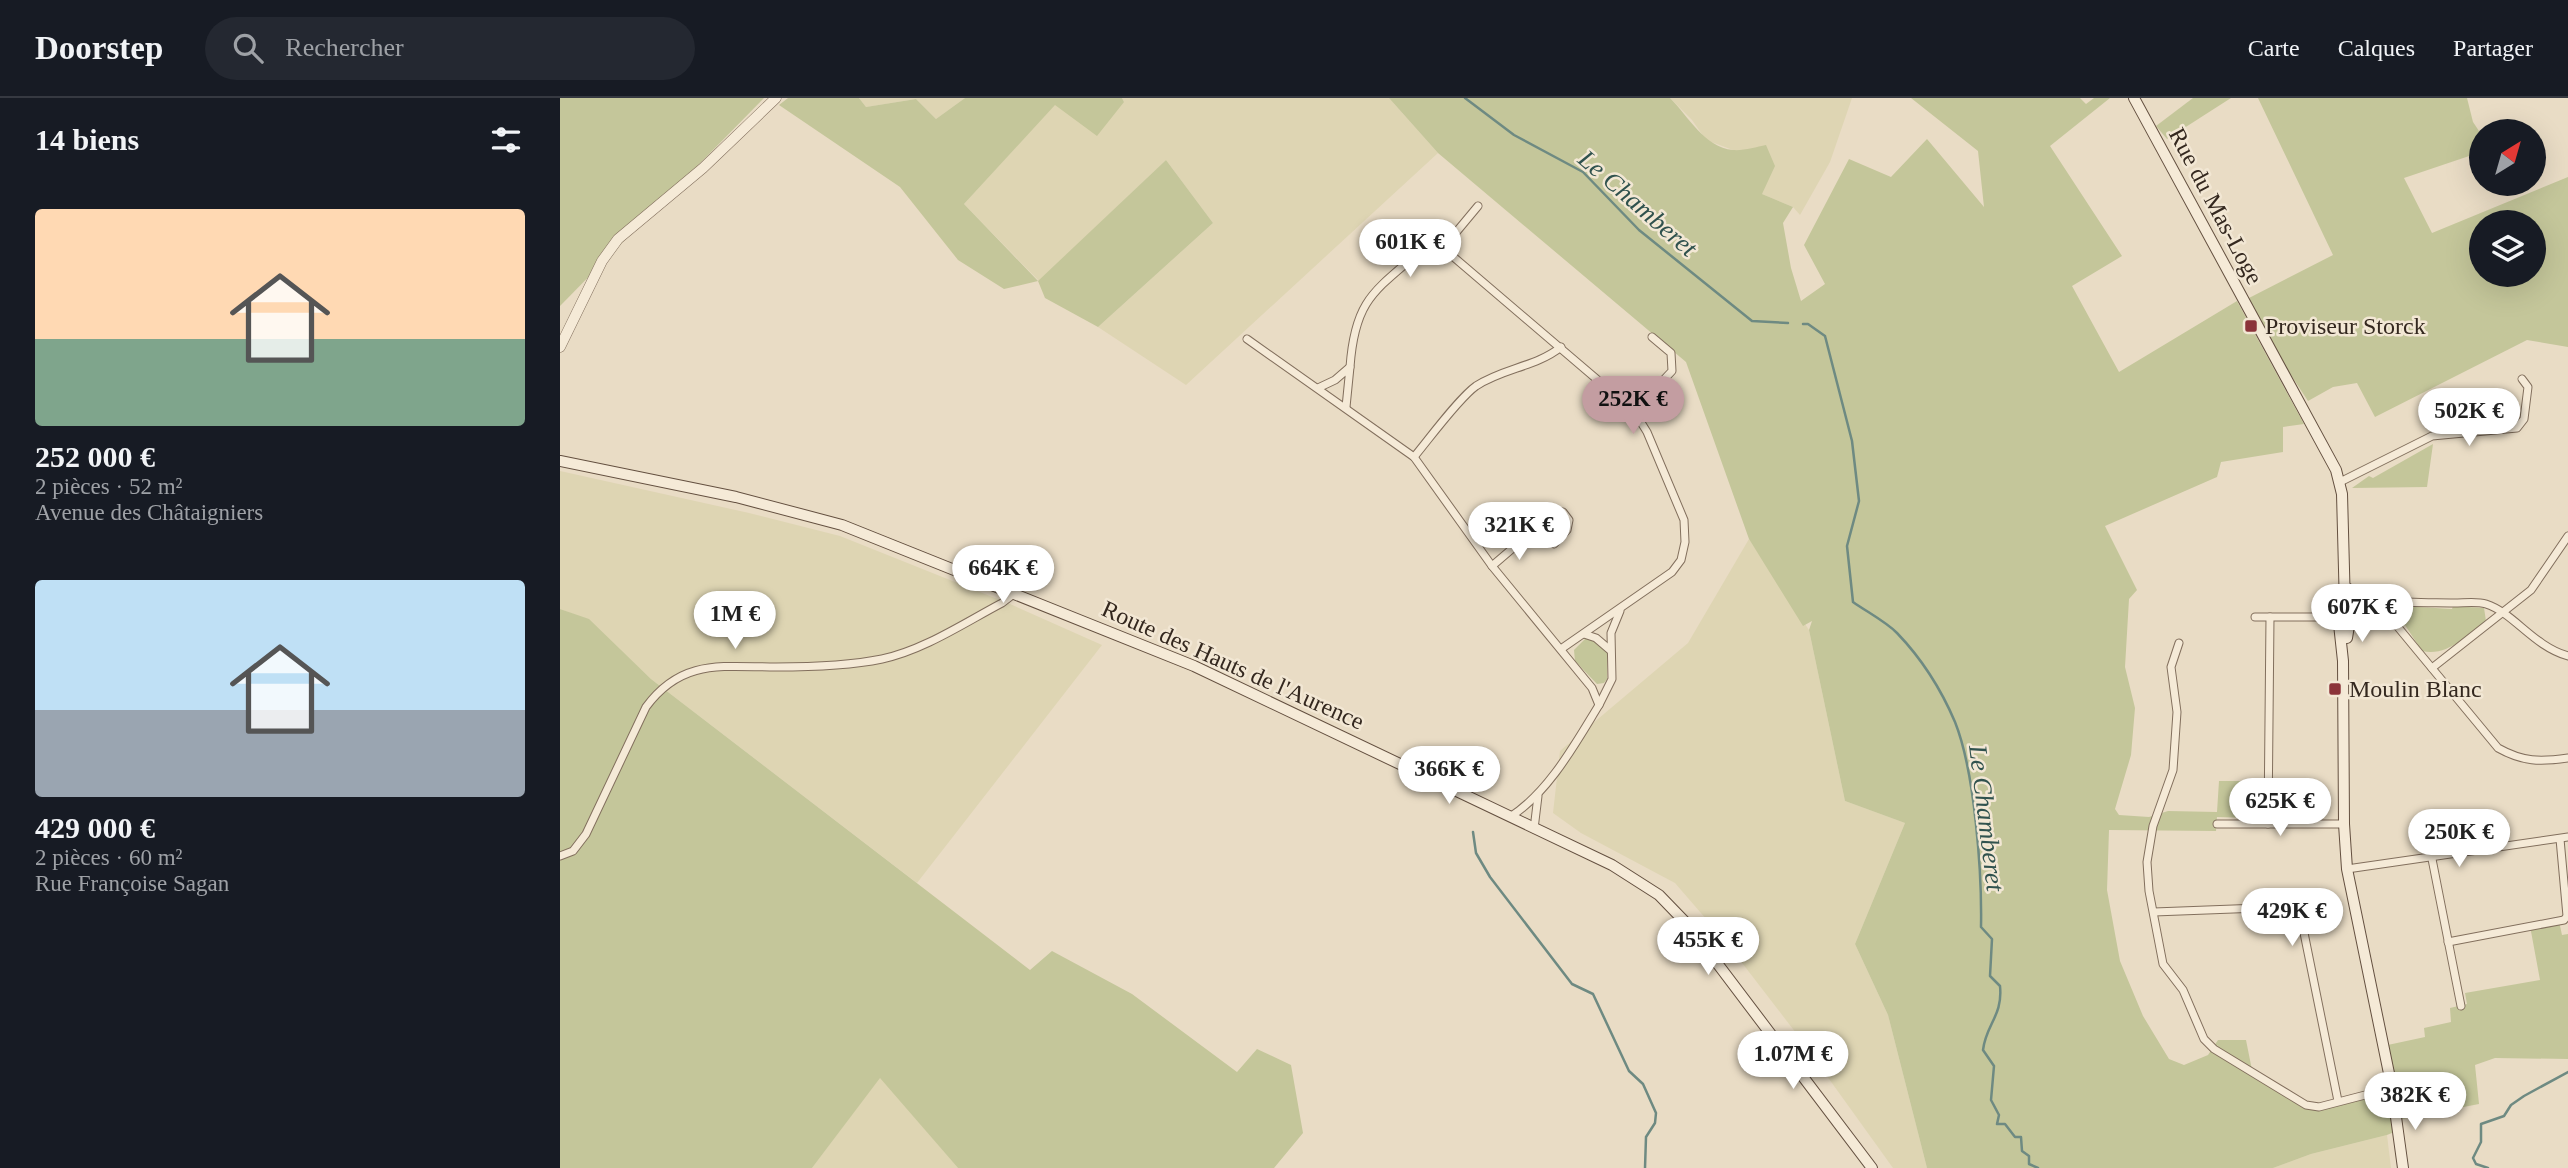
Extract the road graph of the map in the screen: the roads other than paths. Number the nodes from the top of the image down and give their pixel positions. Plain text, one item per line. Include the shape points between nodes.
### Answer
1 (776, 98) edge
2 (2134, 98) edge
3 (1478, 206) dead end
4 (1443, 247) junction
5 (1652, 337) dead end
6 (1247, 339) dead end
7 (560, 347) edge
8 (1561, 347) junction
9 (1350, 367) junction
10 (2522, 379) dead end
11 (1318, 388) junction
12 (1346, 407) junction
13 (1634, 411) junction
14 (1414, 457) junction
15 (560, 461) edge
16 (2340, 482) junction
17 (1537, 529) junction
18 (2568, 536) edge
19 (1492, 566) junction
20 (2343, 583) junction
21 (1015, 593) junction
22 (2366, 596) junction
23 (1620, 610) junction
24 (2345, 614) junction
25 (2504, 614) junction
26 (2255, 617) dead end
27 (2270, 617) junction
28 (1584, 635) junction
29 (2179, 643) dead end
30 (1561, 649) junction
31 (1610, 650) junction
32 (2568, 656) edge
33 (2432, 668) junction
34 (1599, 705) junction
35 (2568, 758) edge
36 (1538, 796) junction
37 (1509, 817) junction
38 (2217, 824) dead end
39 (2268, 824) junction
40 (2344, 824) junction
41 (1534, 829) junction
42 (2564, 838) edge
43 (560, 856) edge
44 (2432, 859) junction
45 (2347, 869) junction
46 (2154, 912) junction
47 (2448, 942) junction
48 (2460, 1006) dead end
49 (2392, 1088) junction
50 (2338, 1101) junction
51 (1872, 1168) edge
52 (2403, 1168) edge

1 - 7 street via 703,168 618,239 602,261
2 - 16 main road, Rue du Mas-Loge
3 - 4 street
4 - 8 street
4 - 9 street via 1423,248 1366,301 1352,340
5 - 13 street via 1671,353 1672,371
6 - 11 street
8 - 13 street
8 - 14 street via 1548,358 1475,387
9 - 11 street
9 - 12 street
10 - 16 street via 2528,387 2524,419 2517,428 2432,436
11 - 12 street
12 - 14 street
13 - 23 street via 1684,520 1685,542 1672,572
14 - 19 street
15 - 21 main road, Route des Hauts de l'Aurence via 829,521
16 - 20 main road, Rue du Mas-Loge
17 - 17 street via 1555,512 1563,512 1569,520 1567,530 1554,544
17 - 19 street
18 - 25 street via 2530,590
19 - 30 street
20 - 22 street
20 - 24 main road, Rue du Mas-Loge
21 - 37 main road, Route des Hauts de l'Aurence via 1194,666
21 - 43 street via 913,650 883,659 699,668 673,680 646,707 586,834 573,851
22 - 24 street
22 - 25 street via 2485,603
23 - 28 street
23 - 31 street
24 - 27 street
24 - 33 street via 2389,620
24 - 40 main road, Rue du Mas-Loge
25 - 32 street via 2532,639
25 - 33 street
26 - 27 street
27 - 39 street
28 - 30 street
28 - 31 street
29 - 46 street via 2171,667 2176,712 2173,770 2152,826 2147,862
30 - 34 street via 1592,688
31 - 34 street via 1612,679
33 - 35 street via 2498,748 2537,763
34 - 36 street
36 - 37 street
36 - 41 street
37 - 41 main road, Route des Hauts de l'Aurence
38 - 39 street
39 - 40 street
40 - 45 main road, Rue du Mas-Loge
41 - 51 main road, Route des Hauts de l'Aurence via 1612,865 1673,908
42 - 44 street
42 - 47 street via 2564,920
44 - 45 street
44 - 47 street
45 - 49 main road, Rue du Mas-Loge
46 - 50 street via 2163,964 2183,990 2208,1044 2306,1105 2319,1107
46 - 50 street via 2295,910 2301,918
47 - 48 street
49 - 50 street
49 - 52 main road, Rue du Mas-Loge

